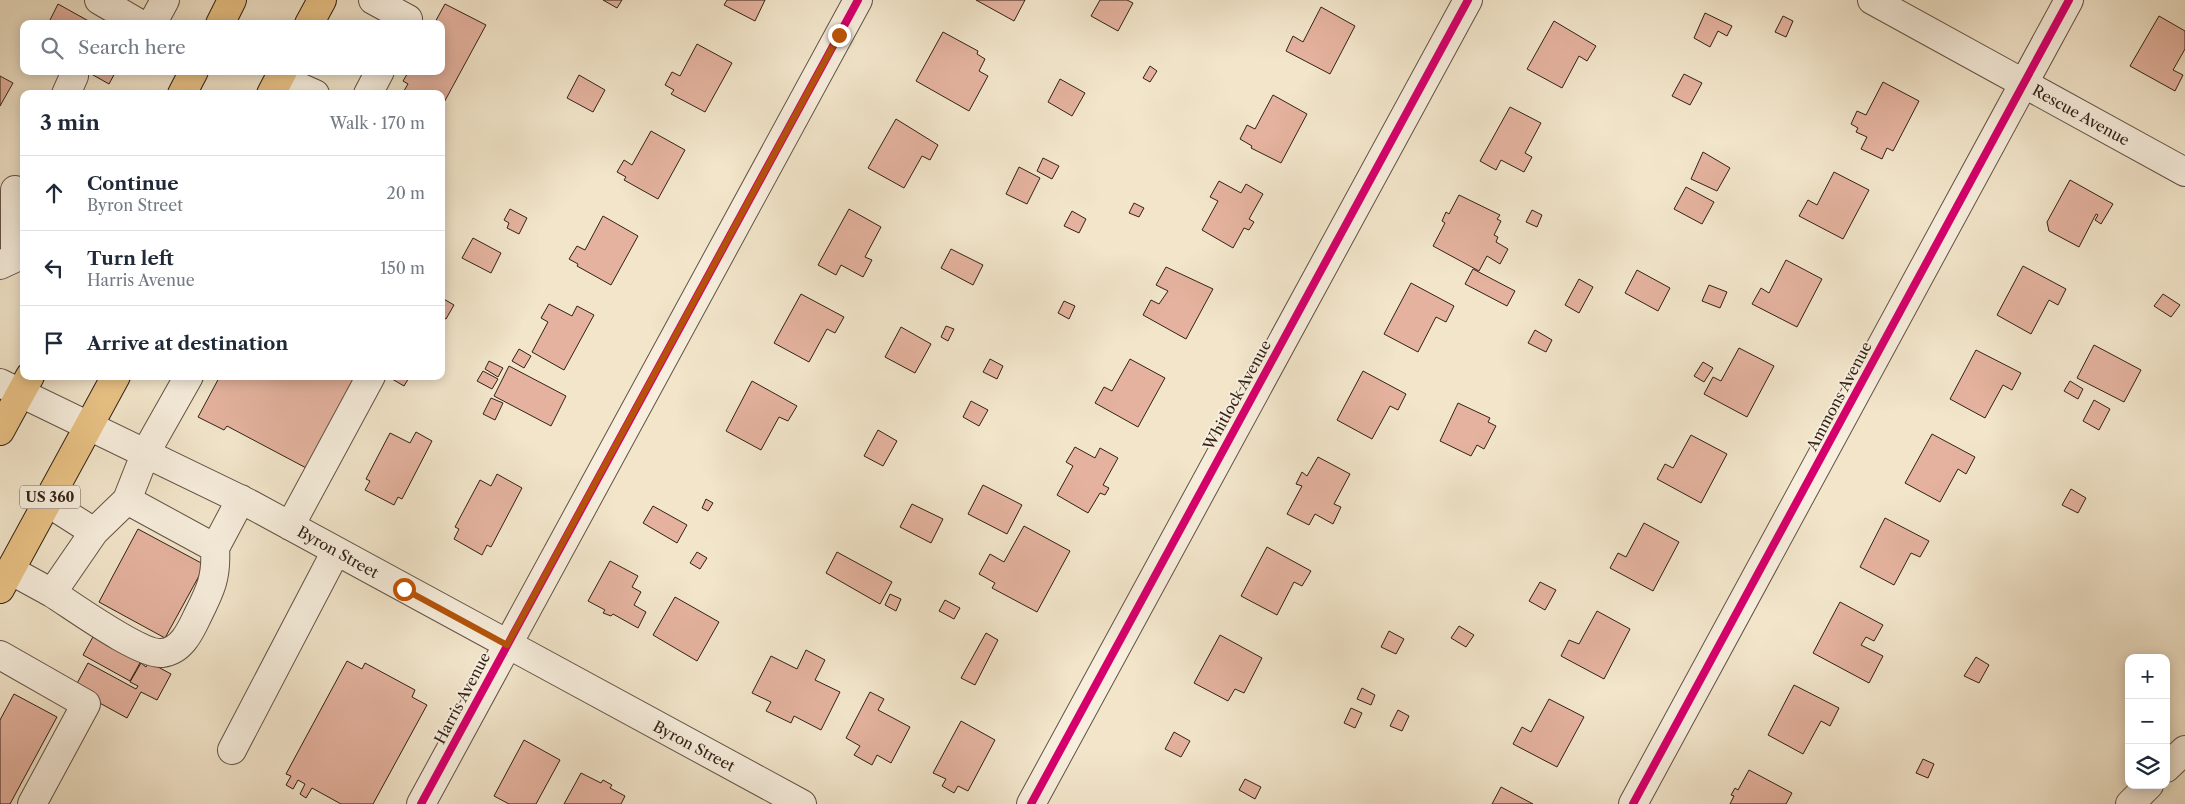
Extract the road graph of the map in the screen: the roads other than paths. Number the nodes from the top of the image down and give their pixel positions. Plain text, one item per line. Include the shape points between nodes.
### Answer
1 (99, 0) edge
2 (165, 0) edge
3 (232, 0) edge
4 (322, 0) edge
5 (373, 0) edge
6 (858, 0) edge
7 (1468, 0) edge
8 (1872, 0) edge
9 (2069, 0) edge
10 (133, 20) edge
11 (154, 20) edge
12 (222, 20) edge
13 (311, 20) edge
14 (408, 20) edge
15 (192, 75) edge
16 (378, 75) edge
17 (278, 81) edge
18 (2024, 83) junction
19 (184, 90) edge
20 (304, 90) edge
21 (370, 90) edge
22 (2185, 172) edge
23 (13, 188) edge
24 (0, 265) edge
25 (114, 380) edge
26 (187, 380) edge
27 (369, 380) edge
28 (17, 384) edge
29 (89, 424) junction
30 (0, 431) edge
31 (146, 452) junction
32 (241, 499) junction
33 (127, 500) junction
34 (47, 502) junction
35 (290, 526) junction
36 (94, 532) junction
37 (215, 548) junction
38 (336, 551) junction
39 (5, 579) edge
40 (52, 593) junction
41 (507, 645) junction
42 (0, 655) edge
43 (232, 750) dead end
44 (2185, 750) edge
45 (2170, 764) edge
46 (2145, 789) edge
47 (32, 804) edge
48 (421, 804) edge
49 (802, 804) edge
50 (1031, 804) edge
51 (1633, 804) edge
52 (2130, 804) edge

1 - 10 street
2 - 11 street
3 - 12 highway
4 - 13 highway
5 - 14 street
6 - 41 street, Harris Avenue
7 - 50 street, Whitlock Avenue
8 - 18 street, Rescue Avenue
9 - 18 street, Ammons Avenue
15 - 19 highway
16 - 21 street
17 - 20 street
18 - 22 street, Rescue Avenue
18 - 51 street, Ammons Avenue
23 - 24 street via 15,258
25 - 29 highway, US 360
26 - 31 street
27 - 35 street
28 - 29 street, Byron Street
28 - 30 highway
29 - 31 street, Byron Street
29 - 34 highway, US 360
31 - 32 street, Byron Street
31 - 33 street
32 - 35 street, Byron Street
32 - 37 street
33 - 36 street
33 - 37 street
34 - 36 street
34 - 39 highway, US 360
35 - 38 street, Byron Street
36 - 40 street
37 - 40 street via 215,577 190,632 177,646 161,653 137,646
38 - 41 street, Byron Street
38 - 43 street
39 - 40 street
41 - 48 street, Harris Avenue
41 - 49 street, Byron Street
42 - 47 street via 86,704
44 - 45 street
46 - 52 street

